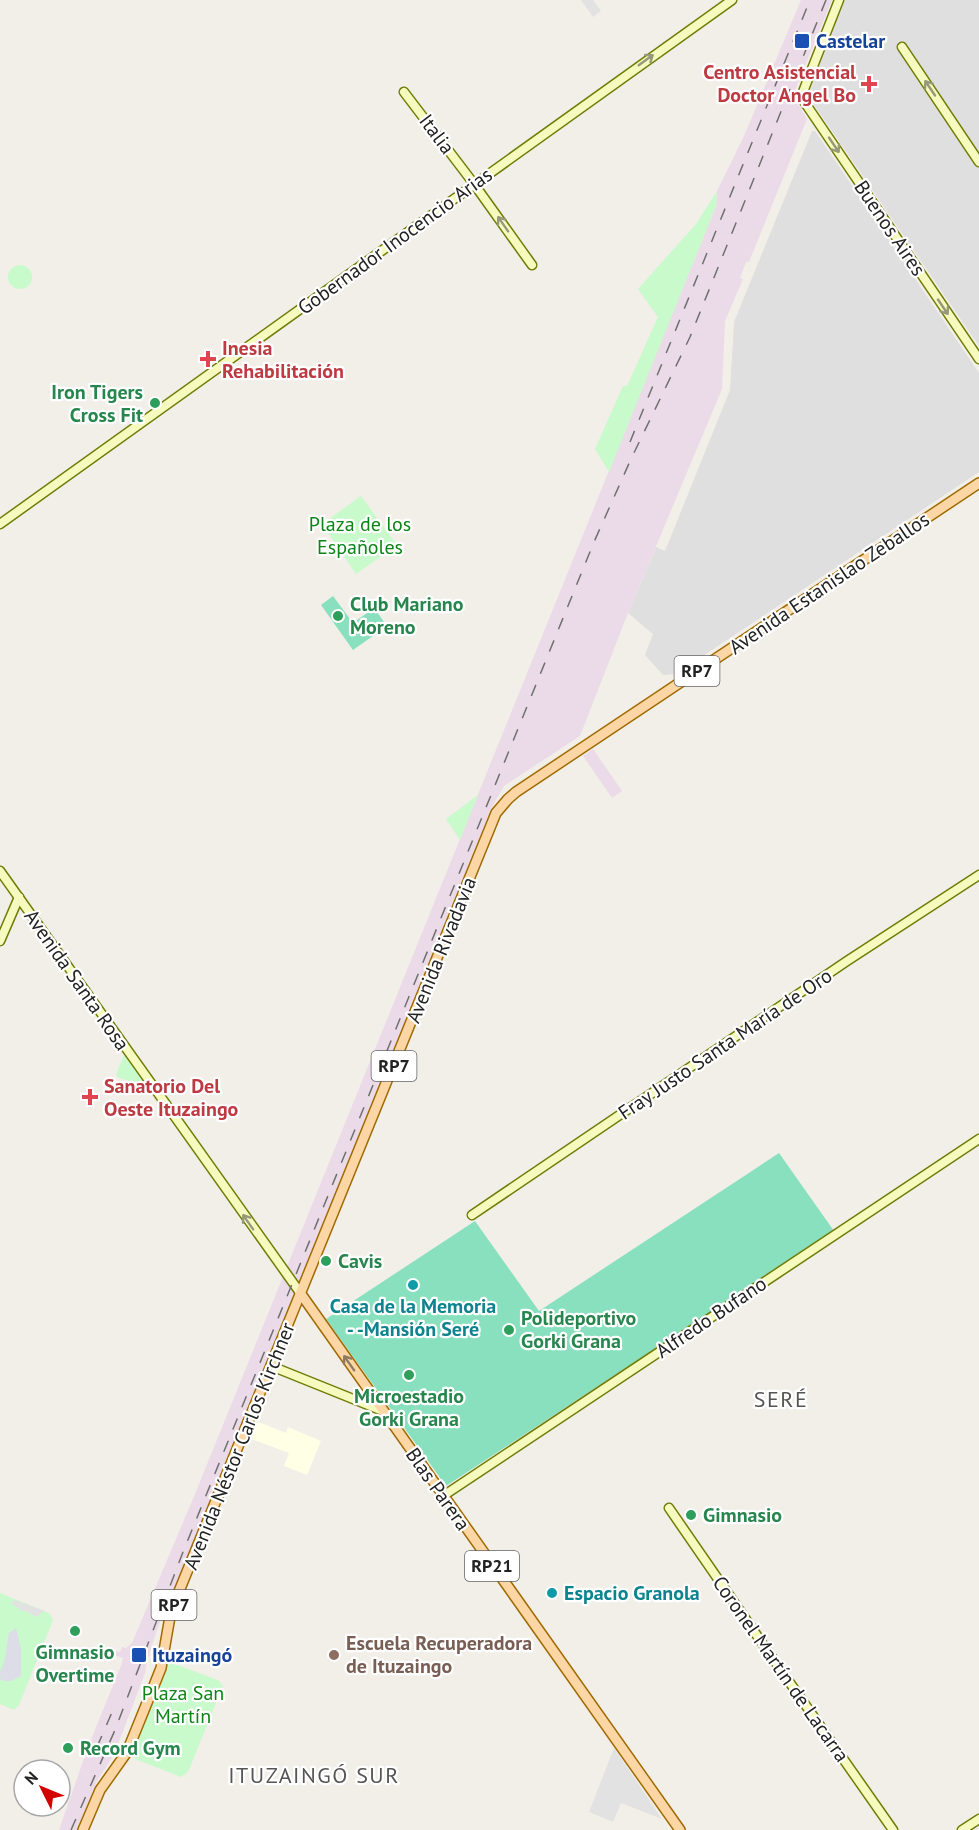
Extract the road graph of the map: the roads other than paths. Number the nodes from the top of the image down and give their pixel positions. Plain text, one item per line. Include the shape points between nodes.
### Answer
1 (732, 0) edge
2 (839, 0) edge
3 (902, 47) dead end
4 (404, 92) dead end
5 (979, 162) edge
6 (474, 184) junction
7 (532, 265) dead end
8 (979, 359) edge
9 (979, 483) edge
10 (0, 524) edge
11 (501, 806) joint
12 (0, 871) edge
13 (979, 875) edge
14 (19, 897) junction
15 (0, 941) edge
16 (979, 1139) edge
17 (472, 1215) dead end
18 (301, 1294) junction
19 (271, 1366) junction
20 (383, 1411) junction
21 (443, 1496) junction
22 (669, 1508) dead end
23 (979, 1819) edge
24 (83, 1830) edge
25 (680, 1830) edge
26 (893, 1830) edge
27 (962, 1830) edge

6 -> 1 street, Gobernador Inocencio Arias
2 -> 8 street, Buenos Aires via 801,97
5 -> 3 street
4 - 6 street, Italia
7 -> 6 street, Italia
6 - 10 street, Gobernador Inocencio Arias
9 - 11 main road, Avenida Estanislao Zeballos / RP7 via 516,792
11 - 18 main road, Avenida Rivadavia / RP7
12 - 14 street, Avenida Santa Rosa
13 - 17 street, Fray Justo Santa María de Oro
14 - 15 street
18 -> 14 street, Avenida Santa Rosa
16 - 21 street, Alfredo Bufano
18 - 19 main road, Avenida Néstor Carlos Kirchner / RP7
20 -> 18 main road, Blas Parera / RP21
19 - 20 street
19 - 24 main road, Avenida Néstor Carlos Kirchner / RP7 via 171,1611 161,1668 137,1728 127,1752 100,1790
20 - 21 main road, Blas Parera / RP21
21 - 25 main road, Blas Parera / RP21
22 - 26 street, Coronel Martín de Lacarra
23 - 27 street

